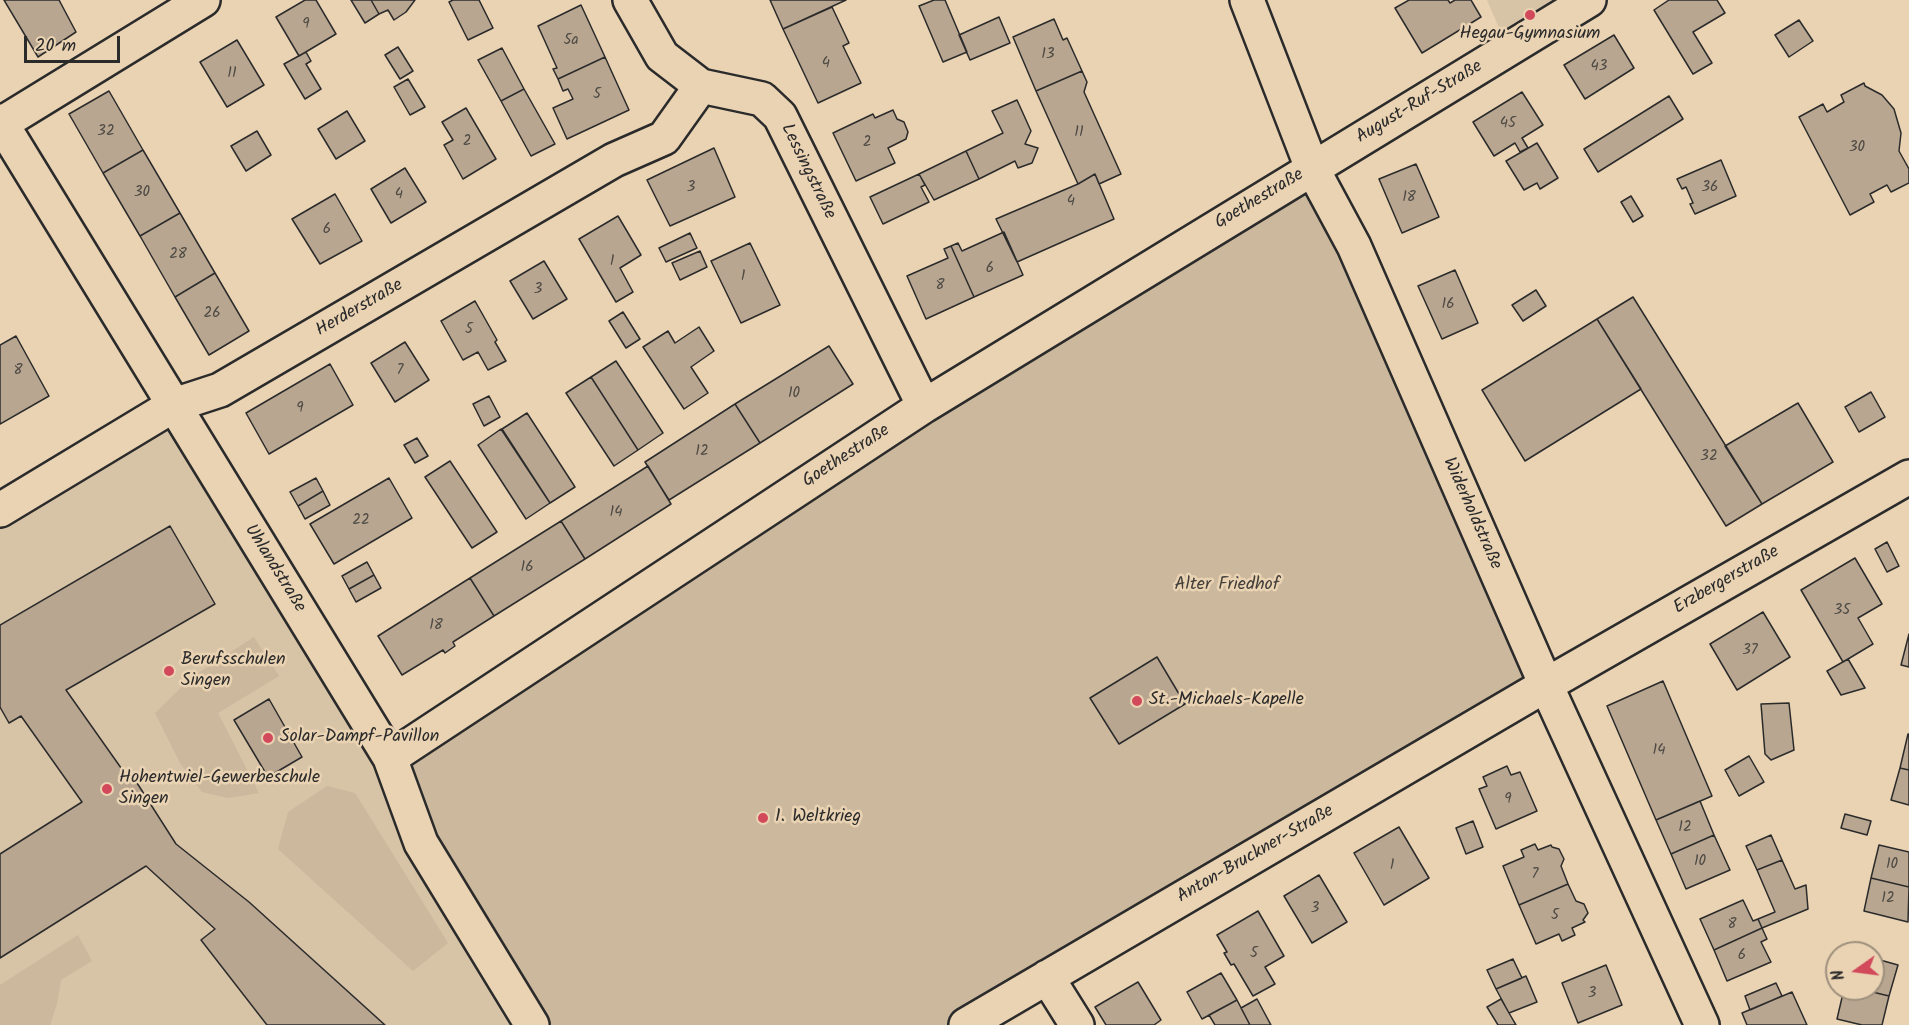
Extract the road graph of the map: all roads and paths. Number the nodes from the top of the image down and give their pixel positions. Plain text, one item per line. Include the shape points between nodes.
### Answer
1 (203, 0) edge
2 (630, 0) edge
3 (1247, 0) edge
4 (1589, 0) edge
5 (701, 86) junction
6 (1, 122) edge
7 (1312, 168) junction
8 (174, 405) junction
9 (924, 406) junction
10 (1909, 477) edge
11 (0, 510) edge
12 (1546, 685) junction
13 (390, 758) junction
14 (1047, 976) junction
15 (1695, 1022) edge
16 (532, 1025) edge
17 (966, 1025) edge
18 (1077, 1025) edge

1 - 6 street
2 - 5 street, Lessingstraße via 662,56
3 - 7 street, Widerholdstraße
4 - 7 street, August-Ruf-Straße
5 - 8 street, Herderstraße via 664,138 614,160 220,390
5 - 9 street, Lessingstraße via 762,99 780,116
6 - 8 street, Uhlandstraße
7 - 9 street, Goethestraße
7 - 12 street, Widerholdstraße via 1354,246
8 - 11 street, Herderstraße
8 - 13 street, Uhlandstraße
9 - 13 street, Goethestraße
10 - 12 street, Erzbergerstraße
12 - 14 street, Anton-Bruckner-Straße
12 - 15 street, Widerholdstraße
13 - 16 street, Uhlandstraße via 421,843
14 - 17 street, Anton-Bruckner-Straße
14 - 18 street

